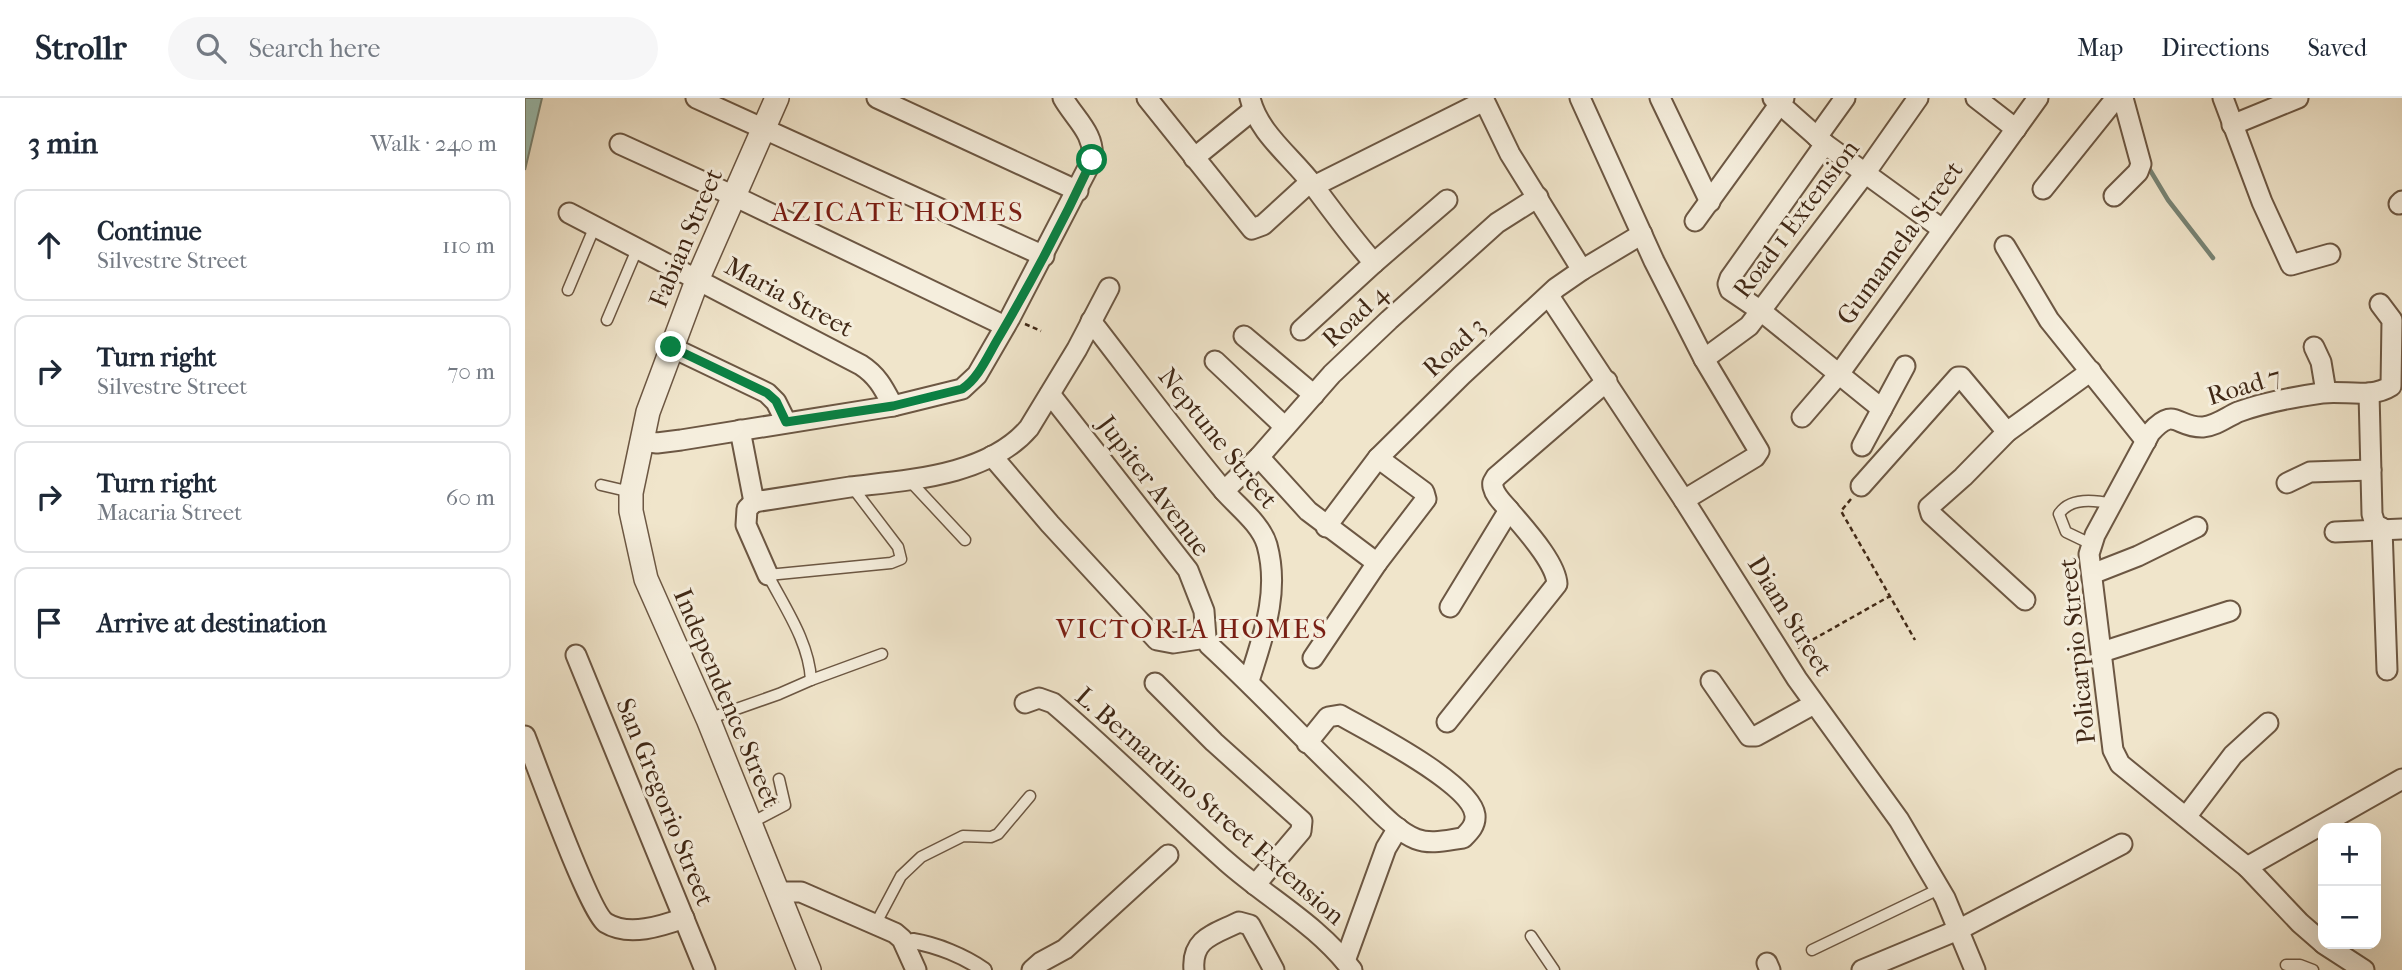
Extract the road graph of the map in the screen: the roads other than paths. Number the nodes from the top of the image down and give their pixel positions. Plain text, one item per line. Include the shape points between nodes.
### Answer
1 (696, 98) edge
2 (777, 98) edge
3 (877, 98) edge
4 (1147, 98) edge
5 (1580, 98) edge
6 (1660, 98) edge
7 (1845, 98) edge
8 (1918, 98) edge
9 (1976, 98) edge
10 (2038, 98) edge
11 (2116, 98) edge
12 (2123, 98) edge
13 (2223, 98) edge
14 (2298, 98) edge
15 (1061, 99) edge
16 (1483, 99) edge
17 (1778, 101) edge
18 (1251, 104) edge
19 (2232, 125) junction
20 (764, 127) junction
21 (2016, 130) junction
22 (1821, 141) junction
23 (620, 144) dead end
24 (1194, 158) junction
25 (1866, 172) junction
26 (1312, 184) junction
27 (2043, 189) dead end
28 (1078, 191) junction
29 (734, 196) junction
30 (2114, 196) dead end
31 (1538, 197) junction
32 (1447, 200) dead end
33 (1710, 202) junction
34 (569, 213) dead end
35 (1695, 221) dead end
36 (596, 226) junction
37 (1942, 229) junction
38 (1642, 234) junction
39 (2005, 246) dead end
40 (638, 247) junction
41 (2330, 254) dead end
42 (1044, 256) junction
43 (1374, 262) junction
44 (1582, 270) junction
45 (698, 278) junction
46 (1109, 288) dead end
47 (568, 290) dead end
48 (1549, 296) junction
49 (2380, 304) dead end
50 (1761, 311) junction
51 (607, 320) dead end
52 (1091, 321) junction
53 (1005, 326) junction
54 (1301, 330) dead end
55 (1244, 336) dead end
56 (671, 347) junction
57 (2314, 347) dead end
58 (1704, 359) junction
59 (1215, 361) dead end
60 (1905, 366) dead end
61 (2091, 371) junction
62 (1839, 374) junction
63 (1607, 381) junction
64 (2326, 392) junction
65 (2369, 393) junction
66 (1050, 394) junction
67 (1314, 395) junction
68 (893, 406) junction
69 (1882, 409) junction
70 (1802, 417) dead end
71 (786, 422) junction
72 (1285, 427) junction
73 (740, 430) junction
74 (2007, 432) junction
75 (641, 441) junction
76 (2146, 441) junction
77 (1861, 446) dead end
78 (992, 456) junction
79 (1259, 457) junction
80 (1378, 458) junction
81 (2371, 470) junction
82 (910, 481) junction
83 (2287, 483) dead end
84 (601, 485) dead end
85 (1861, 486) road end
86 (852, 487) junction
87 (1224, 491) junction
88 (631, 493) junction
89 (1685, 500) junction
90 (754, 502) junction
91 (2112, 504) junction
92 (1509, 510) junction
93 (1326, 527) junction
94 (2197, 527) dead end
95 (2392, 529) edge
96 (2335, 532) dead end
97 (965, 540) dead end
98 (2091, 544) junction
99 (1377, 563) junction
100 (2092, 574) junction
101 (768, 575) junction
102 (2025, 600) dead end
103 (1450, 607) dead end
104 (2230, 611) dead end
105 (1206, 638) junction
106 (2102, 652) junction
107 (576, 654) dead end
108 (882, 654) dead end
109 (1313, 658) dead end
110 (2387, 670) dead end
111 (811, 680) junction
112 (1249, 681) junction
113 (1711, 681) dead end
114 (1155, 683) dead end
115 (1025, 703) dead end
116 (1814, 704) junction
117 (708, 719) junction
118 (1447, 722) dead end
119 (2268, 723) dead end
120 (525, 736) edge
121 (1307, 743) junction
122 (779, 779) dead end
123 (2402, 779) edge
124 (1030, 796) dead end
125 (2186, 817) junction
126 (751, 823) junction
127 (1398, 828) junction
128 (2122, 845) dead end
129 (1168, 855) dead end
130 (2247, 867) junction
131 (1255, 885) junction
132 (1940, 889) junction
133 (778, 894) junction
134 (684, 918) junction
135 (875, 925) junction
136 (1958, 930) junction
137 (1531, 936) dead end
138 (2318, 939) edge
139 (908, 940) junction
140 (2331, 949) edge
141 (1812, 950) dead end
142 (1349, 965) edge
143 (2286, 965) dead end
144 (705, 970) edge
145 (809, 970) edge
146 (916, 970) edge
147 (984, 970) edge
148 (1032, 970) edge
149 (1194, 970) edge
150 (1274, 970) edge
151 (1554, 970) edge
152 (1862, 970) edge
153 (1975, 970) edge
154 (2313, 970) edge
155 (2364, 970) edge

1 - 20 street
2 - 20 street, Fabian Street
3 - 28 street
4 - 24 street
5 - 38 street
6 - 33 street
7 - 22 street
8 - 25 street, Road 1 Extension
9 - 21 street
10 - 21 street, Gumamela Street
11 - 27 street
12 - 30 street via 2141,164
13 - 19 street
14 - 19 street
15 - 28 street via 1087,132 1093,152
16 - 26 street
16 - 31 street
17 - 22 street
17 - 33 street
18 - 24 street
18 - 26 street via 1258,120
19 - 41 street via 2291,265
20 - 29 street, Fabian Street
20 - 42 street
21 - 37 street, Gumamela Street
22 - 25 street
22 - 50 street via 1728,281 1730,290
23 - 29 street
24 - 26 street via 1252,229
25 - 37 street
25 - 50 street, Road 1 Extension
26 - 43 street
28 - 42 street
29 - 45 street, Fabian Street
29 - 53 street
31 - 44 street
31 - 67 street, Road 4 via 1497,223 1453,261
32 - 43 street
33 - 35 street
34 - 36 street, Maria Street
36 - 40 street, Maria Street
36 - 47 lane
37 - 62 street, Gumamela Street
38 - 44 street, Road 3
38 - 58 street
39 - 61 street via 2049,320
40 - 45 street, Maria Street
40 - 51 lane
42 - 53 street
43 - 54 street
44 - 48 street, Road 3
45 - 56 street, Fabian Street
45 - 68 street, Maria Street via 861,365 881,383
46 - 52 street
48 - 63 street, Diam Street
48 - 80 street, Road 3
49 - 65 street via 2392,320 2391,386
50 - 58 street, Road 1 Extension via 1749,326
50 - 62 street
52 - 66 street
52 - 87 street, Neptune Street
53 - 68 street via 970,384 952,393
55 - 67 street
56 - 71 street via 767,393
56 - 75 street, Fabian Street
57 - 64 street
58 - 89 street via 1759,451
59 - 72 street
60 - 69 street
61 - 74 street
61 - 76 street
62 - 69 street
62 - 70 street, Gumamela Street
63 - 89 street, Diam Street
63 - 92 street via 1496,477 1494,490
64 - 65 street, Road 7
64 - 76 street, Road 7 via 2273,401 2203,427 2165,419
65 - 81 street
66 - 78 street via 1020,439
66 - 105 street, Jupiter Avenue via 1188,570 1204,611
67 - 72 street, Road 4
68 - 71 street
69 - 77 street
71 - 73 street
72 - 79 street, Road 4
73 - 75 street via 657,443
73 - 90 street
74 - 85 street via 1958,377
74 - 102 street via 1929,507 1931,514
75 - 88 street, Independence Street
76 - 91 street, Policarpio Street
78 - 82 street
78 - 105 street via 1157,640 1173,643
79 - 87 street, Road 4
79 - 93 street
80 - 93 street, Road 3
80 - 99 street via 1424,492 1426,499
81 - 83 street via 2310,472
81 - 95 street via 2375,524
82 - 86 street
82 - 97 lane
84 - 88 lane
86 - 90 street
86 - 101 lane via 898,547 901,559
87 - 112 street, Neptune Street via 1259,530 1270,565 1268,621
88 - 117 street, Independence Street via 646,579
89 - 116 street, Diam Street
90 - 101 street via 747,509 746,525
91 - 98 street, Policarpio Street
91 - 98 lane via 2090,500 2072,504 2059,514 2066,532
92 - 103 street
92 - 118 street via 1554,571 1557,584
93 - 99 street
94 - 100 street
95 - 96 street
95 - 110 street
98 - 100 street, Policarpio Street
99 - 109 street
100 - 106 street, Policarpio Street
101 - 111 lane via 800,637
104 - 106 street
105 - 112 street
106 - 125 street, Policarpio Street via 2113,750 2120,764
107 - 134 street, San Gregorio Street
108 - 111 lane
111 - 117 lane
112 - 121 street
113 - 116 street via 1749,736
114 - 131 street via 1302,821 1301,831
115 - 131 street, L. Bernardino Street Extension via 1039,698 1053,703
116 - 132 street, Diam Street via 1899,820
117 - 126 street, Independence Street
119 - 125 street via 2233,755
120 - 134 street via 600,918 611,926 639,930
121 - 127 street
121 - 127 street via 1328,717 1340,715 1425,764 1469,800 1475,814 1474,826 1463,838 1433,842 1416,839
122 - 126 lane via 785,804
123 - 130 street
124 - 135 lane via 998,834 963,836 921,856 901,876
125 - 130 street, Policarpio Street
126 - 133 street, Independence Street
127 - 142 street via 1385,848
128 - 136 street
129 - 148 street via 1065,949
130 - 138 street, Policarpio Street
131 - 142 street, L. Bernardino Street Extension via 1319,933
132 - 136 street, Diam Street
132 - 141 lane
133 - 135 street via 801,892
133 - 145 street, Independence Street
134 - 144 street, San Gregorio Street
135 - 139 street
136 - 152 street
136 - 153 street, Diam Street
137 - 151 lane
139 - 146 street
139 - 147 street via 926,943
140 - 155 street, Policarpio Street
143 - 154 lane
149 - 150 street via 1194,952 1201,941 1239,922 1250,925

